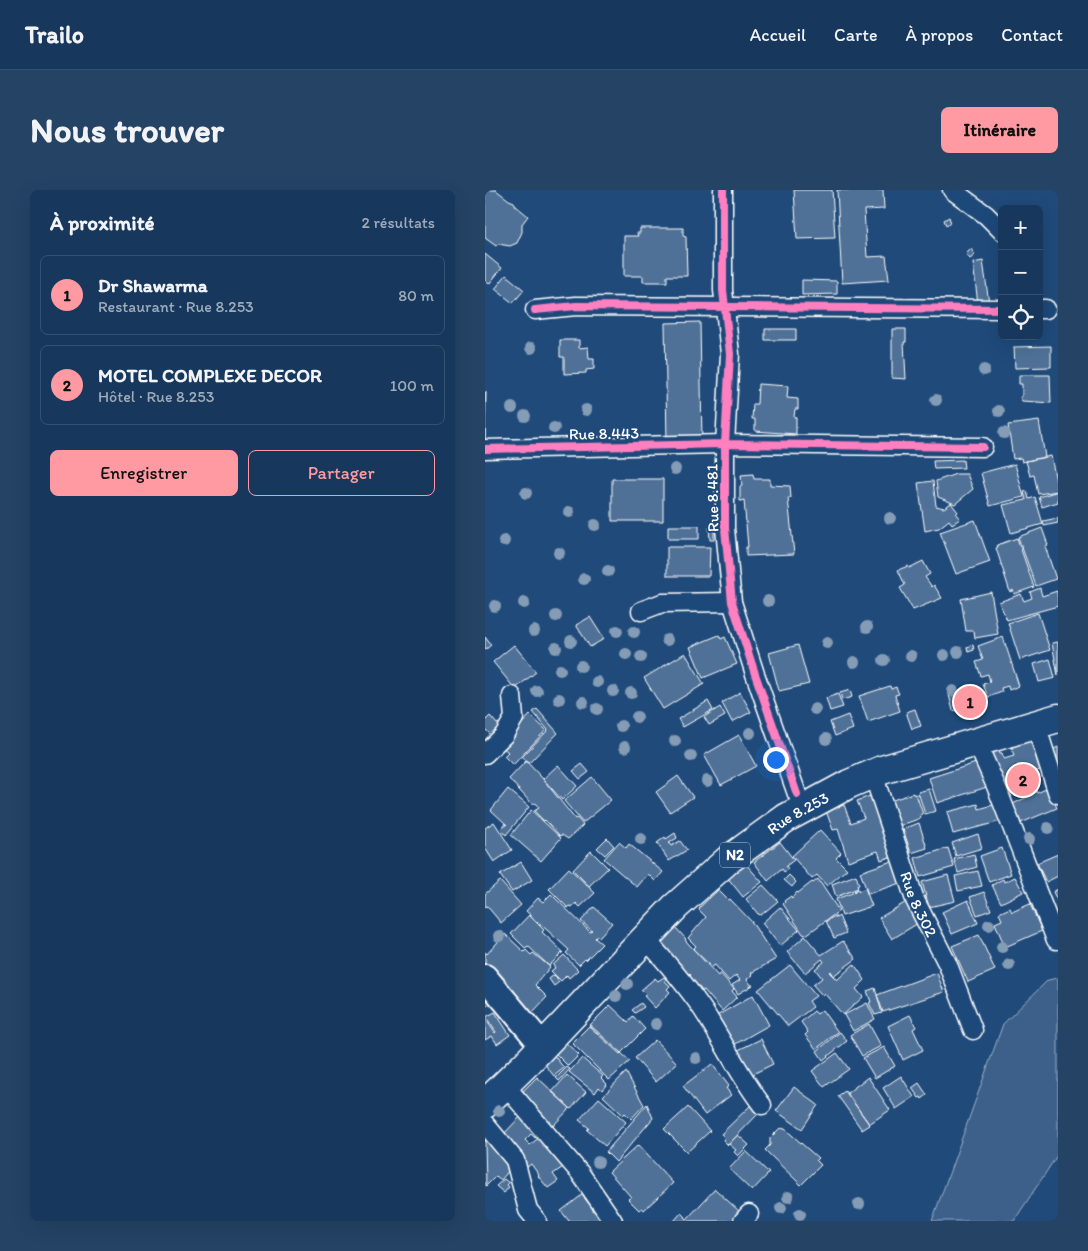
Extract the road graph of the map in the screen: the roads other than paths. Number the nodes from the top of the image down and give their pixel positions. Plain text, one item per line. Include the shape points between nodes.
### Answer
1 (723, 190) edge
2 (952, 190) edge
3 (998, 227) edge
4 (725, 307) junction
5 (998, 309) edge
6 (535, 310) dead end
7 (725, 444) junction
8 (983, 447) dead end
9 (485, 449) edge
10 (732, 602) junction
11 (641, 611) dead end
12 (512, 696) dead end
13 (1058, 708) edge
14 (1047, 722) edge
15 (976, 741) junction
16 (485, 754) edge
17 (873, 774) junction
18 (797, 794) junction
19 (1058, 794) edge
20 (645, 938) junction
21 (1056, 940) dead end
22 (485, 977) edge
23 (973, 1030) dead end
24 (537, 1040) junction
25 (495, 1083) edge
26 (485, 1104) edge
27 (762, 1105) dead end
28 (485, 1124) edge
29 (537, 1221) edge
30 (613, 1221) edge

1 - 4 street, Rue 8.481
2 - 3 street
4 - 5 street
4 - 6 street via 576,306
4 - 7 street, Rue 8.481 via 730,354
7 - 8 street, Rue 8.443
7 - 9 street, Rue 8.443
7 - 10 street, Rue 8.481 via 725,528
10 - 11 street via 662,603
10 - 18 street, Rue 8.481
12 - 16 street via 514,718 504,735
13 - 18 highway, Rue 8.253 / N2 via 904,752
14 - 15 highway, Rue 8.253 / N2
14 - 19 street
15 - 17 highway, Rue 8.253 / N2
15 - 21 street
17 - 20 highway, Rue 8.253 / N2 via 817,800 757,838 701,883
17 - 23 street, Rue 8.302 via 915,900 948,965
18 - 24 highway, Rue 8.253 / N2 via 708,858 651,911
20 - 24 highway, Rue 8.253 / N2
20 - 27 street via 703,1010
22 - 24 street
24 - 25 highway, Rue 8.253 / N2
25 - 26 highway, Rue 8.253 / N2
25 - 30 street via 580,1173
28 - 29 street via 515,1160 528,1210

